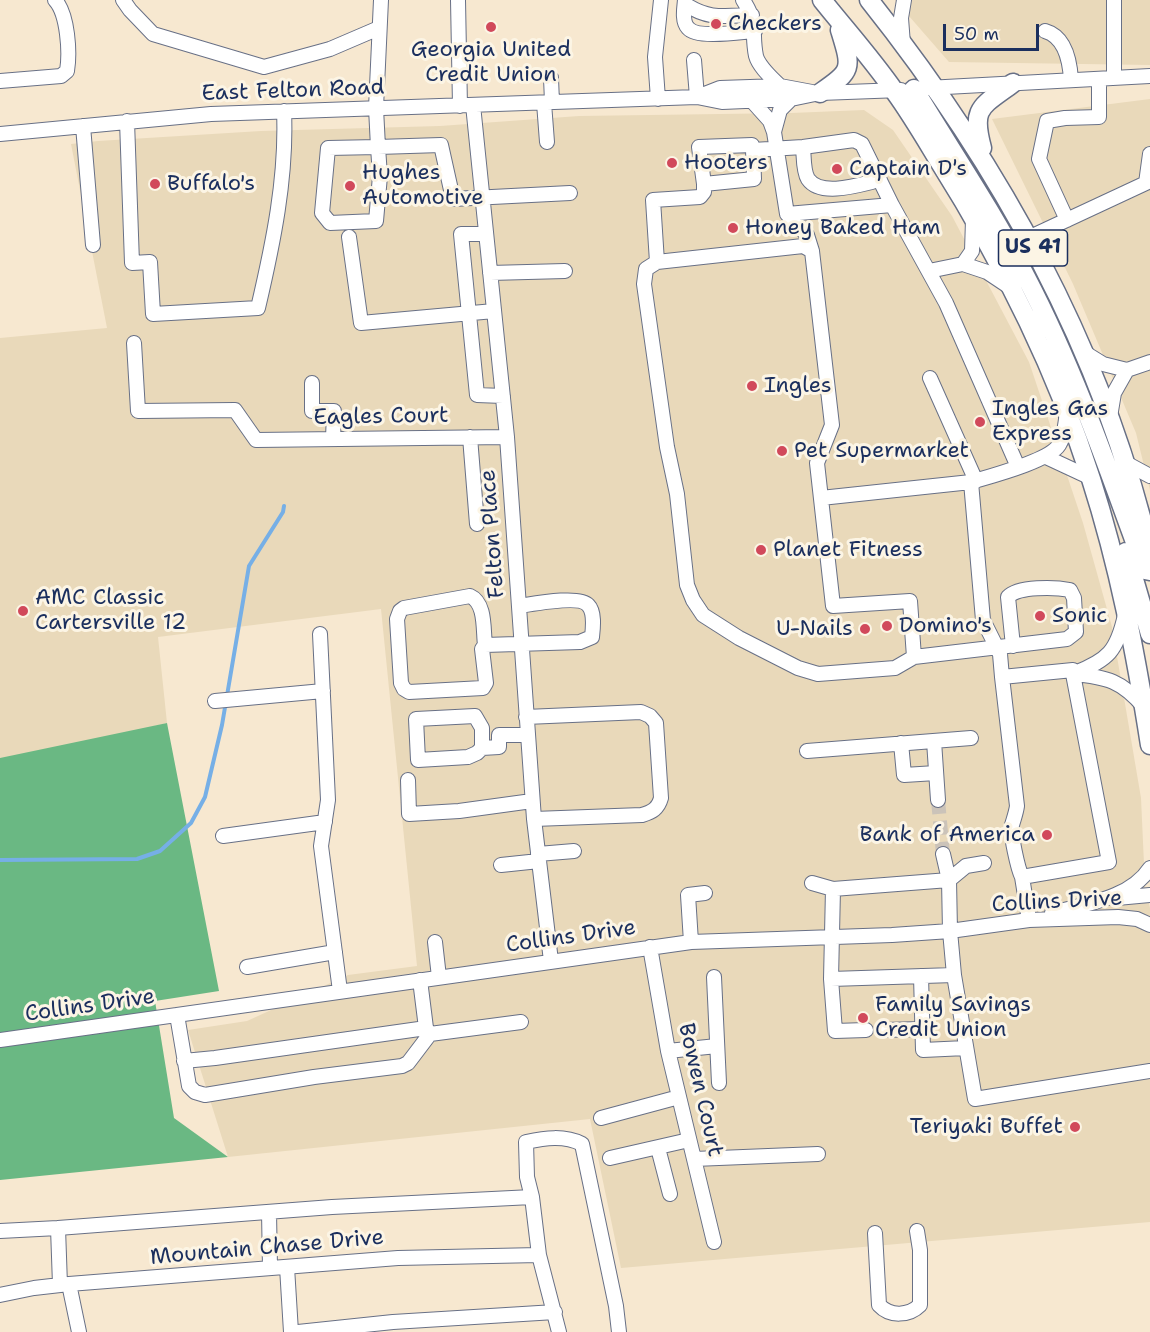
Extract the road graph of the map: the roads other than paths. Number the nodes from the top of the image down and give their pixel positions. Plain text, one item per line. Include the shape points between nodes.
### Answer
1 (55, 0) edge
2 (123, 0) edge
3 (381, 0) edge
4 (458, 0) edge
5 (661, 0) edge
6 (743, 0) edge
7 (822, 0) edge
8 (869, 0) edge
9 (904, 0) edge
10 (1114, 0) edge
11 (685, 2) edge
12 (752, 15) junction
13 (837, 20) junction
14 (379, 28) junction
15 (755, 31) junction
16 (1045, 31) dead end
17 (903, 44) junction
18 (694, 60) dead end
19 (1150, 76) edge
20 (551, 78) dead end
21 (1114, 78) junction
22 (1099, 79) junction
23 (1071, 80) junction
24 (0, 81) edge
25 (1013, 83) junction
26 (780, 86) junction
27 (935, 87) junction
28 (914, 89) junction
29 (894, 90) junction
30 (820, 93) junction
31 (697, 97) junction
32 (658, 99) junction
33 (790, 99) junction
34 (752, 101) junction
35 (548, 103) junction
36 (466, 106) junction
37 (376, 108) junction
38 (285, 111) junction
39 (127, 121) junction
40 (83, 126) junction
41 (774, 132) junction
42 (0, 134) edge
43 (547, 142) dead end
44 (378, 147) junction
45 (803, 147) junction
46 (776, 148) junction
47 (753, 150) junction
48 (1150, 154) edge
49 (987, 165) junction
50 (880, 180) junction
51 (704, 184) junction
52 (570, 194) dead end
53 (482, 197) junction
54 (892, 205) junction
55 (788, 214) junction
56 (973, 214) junction
57 (1067, 220) junction
58 (486, 234) junction
59 (349, 237) dead end
60 (1028, 238) junction
61 (93, 245) dead end
62 (812, 251) junction
63 (657, 262) junction
64 (963, 264) junction
65 (564, 271) dead end
66 (929, 271) junction
67 (490, 273) junction
68 (1015, 291) junction
69 (494, 311) junction
70 (470, 314) junction
71 (134, 343) dead end
72 (1082, 351) junction
73 (1150, 362) edge
74 (1127, 370) junction
75 (930, 378) dead end
76 (312, 383) dead end
77 (503, 396) junction
78 (1067, 412) junction
79 (1109, 419) junction
80 (470, 437) junction
81 (507, 437) junction
82 (333, 439) junction
83 (1046, 457) junction
84 (1124, 462) junction
85 (1018, 467) junction
86 (1150, 476) edge
87 (1091, 478) junction
88 (974, 482) junction
89 (821, 498) junction
90 (1098, 501) junction
91 (477, 524) dead end
92 (1149, 539) edge
93 (1150, 571) edge
94 (519, 606) junction
95 (1126, 610) junction
96 (1150, 633) edge
97 (320, 634) dead end
98 (485, 645) junction
99 (521, 645) junction
100 (1013, 646) junction
101 (997, 648) junction
102 (914, 657) junction
103 (1073, 674) junction
104 (1002, 677) junction
105 (323, 691) junction
106 (215, 701) dead end
107 (1144, 707) junction
108 (526, 717) junction
109 (482, 728) junction
110 (498, 735) junction
111 (528, 735) junction
112 (971, 738) dead end
113 (934, 741) junction
114 (901, 743) junction
115 (1150, 745) edge
116 (482, 748) junction
117 (807, 751) dead end
118 (936, 773) junction
119 (408, 780) dead end
120 (938, 800) tunnel mouth
121 (532, 801) junction
122 (534, 819) junction
123 (325, 822) junction
124 (223, 836) dead end
125 (574, 851) dead end
126 (943, 854) tunnel mouth
127 (538, 858) junction
128 (984, 863) dead end
129 (501, 865) dead end
130 (1150, 868) edge
131 (1022, 878) junction
132 (949, 880) junction
133 (812, 883) dead end
134 (833, 889) junction
135 (705, 894) dead end
136 (1150, 895) edge
137 (1103, 899) junction
138 (1029, 920) junction
139 (1150, 925) edge
140 (950, 931) junction
141 (832, 936) junction
142 (435, 942) dead end
143 (691, 942) junction
144 (650, 947) junction
145 (335, 952) junction
146 (551, 961) junction
147 (247, 967) dead end
148 (954, 975) junction
149 (921, 976) junction
150 (439, 977) junction
151 (714, 977) dead end
152 (831, 979) junction
153 (420, 980) junction
154 (340, 991) junction
155 (177, 1015) junction
156 (521, 1022) dead end
157 (922, 1029) junction
158 (866, 1030) dead end
159 (883, 1030) dead end
160 (428, 1031) junction
161 (0, 1040) edge
162 (717, 1046) junction
163 (966, 1048) junction
164 (668, 1051) junction
165 (184, 1061) junction
166 (1150, 1071) edge
167 (719, 1083) dead end
168 (679, 1096) junction
169 (601, 1118) dead end
170 (690, 1140) junction
171 (658, 1148) junction
172 (818, 1154) dead end
173 (610, 1158) dead end
174 (694, 1159) junction
175 (670, 1194) dead end
176 (532, 1197) junction
177 (269, 1212) junction
178 (58, 1228) junction
179 (0, 1231) edge
180 (917, 1231) dead end
181 (875, 1233) dead end
182 (714, 1242) dead end
183 (539, 1255) junction
184 (287, 1267) junction
185 (270, 1268) junction
186 (64, 1285) junction
187 (0, 1295) edge
188 (555, 1312) junction
189 (79, 1332) edge
190 (291, 1332) edge
191 (298, 1332) edge
192 (559, 1332) edge
193 (619, 1332) edge

1 - 24 street via 64,16 67,70 61,76
2 - 14 street via 153,34 264,67 330,49
3 - 14 street
4 - 36 street, Felton Place
5 - 32 street via 655,57
6 - 12 street
7 - 13 main road, US 41
8 - 17 main road, US 41
9 - 17 street via 900,24
10 - 21 street
11 - 12 street via 707,15
11 - 15 street via 685,21 695,33
12 - 15 street
13 - 29 main road, US 41
13 - 30 main road via 848,68 841,79
14 - 37 street
15 - 26 street via 756,58
16 - 23 street via 1056,36 1064,50 1070,62
17 - 27 main road, US 41
18 - 31 street
19 - 21 street, East Felton Road
20 - 35 street
21 - 22 street, East Felton Road
22 - 23 street, East Felton Road
22 - 57 street via 1099,117 1047,122 1040,159
23 - 25 street, East Felton Road
25 - 27 street, East Felton Road
25 - 49 main road via 978,115
26 - 30 street, East Felton Road
26 - 31 street, East Felton Road via 720,88
27 - 28 street, East Felton Road
27 - 49 main road, US 41
28 - 29 street, East Felton Road
28 - 93 main road via 1027,278 1072,376 1145,570
29 - 30 street, East Felton Road
29 - 56 main road, US 41
30 - 33 street, East Felton Road
31 - 32 street, East Felton Road
31 - 34 street, East Felton Road via 722,102
32 - 35 street, East Felton Road
33 - 34 street, East Felton Road
33 - 41 street via 780,110
34 - 41 street via 770,121
35 - 36 street, East Felton Road
35 - 43 street
36 - 37 street, East Felton Road
36 - 53 street, Felton Place
37 - 38 street, East Felton Road
37 - 44 street
38 - 39 street, East Felton Road
38 - 39 street via 286,138 275,229 258,308 153,314 150,262 132,263
39 - 40 street, East Felton Road
40 - 42 street, East Felton Road
40 - 61 street
41 - 46 street
44 - 44 street via 328,148 322,213 330,223 376,221
44 - 53 street via 441,146 453,199
45 - 46 street
45 - 50 street via 854,140 862,144
45 - 50 street via 808,178 825,189 850,188
46 - 47 street
46 - 55 street
47 - 51 street via 754,179
47 - 51 street via 752,145 699,147
48 - 57 street via 1146,183
49 - 60 main road, US 41
50 - 54 street
51 - 63 street via 700,197 653,200
52 - 53 street
53 - 58 street, Felton Place
54 - 55 street
54 - 66 street
55 - 62 street via 807,235
56 - 64 street via 972,251
56 - 68 main road, US 41
57 - 60 street
58 - 67 street, Felton Place
58 - 70 street via 461,234
59 - 70 street via 361,323
60 - 72 main road, US 41
62 - 63 street via 803,246
62 - 89 street via 832,425 817,463
63 - 102 street via 646,269 644,284 687,585 693,600 703,615 739,638 818,674 895,668
64 - 66 street
64 - 68 street via 987,272
65 - 67 street
66 - 85 street
67 - 69 street, Felton Place
68 - 78 main road, US 41
69 - 70 street
69 - 77 street, Felton Place
70 - 77 street via 477,395
71 - 82 street, Eagles Court via 138,411 235,410 256,440
72 - 74 street via 1103,364
72 - 79 main road, US 41
73 - 74 street
74 - 79 street via 1114,393
75 - 88 street
76 - 82 street via 312,411 334,411
77 - 81 street, Felton Place
78 - 83 street via 1059,446
78 - 87 main road, US 41
79 - 84 main road, US 41
80 - 81 street, Eagles Court
80 - 82 street, Eagles Court
80 - 91 street
81 - 94 street, Felton Place
83 - 85 street
83 - 87 street
84 - 86 street
84 - 92 main road, US 41
85 - 88 street
87 - 90 main road, US 41
88 - 89 street
88 - 101 street via 983,620
89 - 102 street via 833,606 910,601
90 - 95 main road, US 41
90 - 96 main road via 1119,532
94 - 99 street, Felton Place
94 - 99 street via 581,601 589,605 594,627 587,641
95 - 103 street via 1111,654
95 - 107 main road, US 41
97 - 105 street
98 - 98 street via 483,688 409,692 401,683 397,619 404,608 470,596 477,599
98 - 99 street
99 - 108 street, Felton Place
100 - 100 street via 1067,639 1076,632 1070,590 1056,587 1013,591 1008,597
100 - 101 street
101 - 102 street
101 - 104 street
103 - 104 street via 1073,670
103 - 107 street via 1111,680 1133,694
103 - 131 street via 1109,862
104 - 131 street via 1017,806 1011,826
105 - 106 street
105 - 123 street via 328,800
107 - 115 main road, US 41
108 - 111 street, Felton Place
108 - 122 street via 641,712 656,723 661,798 651,812
109 - 110 street via 498,727
109 - 116 street
109 - 116 street via 470,715 416,719 418,760 468,757
110 - 111 street
110 - 116 street via 499,747
111 - 121 street, Felton Place
112 - 113 street
113 - 114 street
113 - 118 street
114 - 117 street
114 - 118 street via 904,776
118 - 120 street
119 - 121 street via 409,814
121 - 122 street, Felton Place
122 - 127 street, Felton Place
123 - 124 street
123 - 145 street via 321,846
125 - 127 street
126 - 132 street
127 - 129 street
127 - 146 street, Felton Place
128 - 132 street via 966,866
130 - 137 street via 1139,882
131 - 138 street
132 - 134 street
132 - 140 street
133 - 134 street
134 - 141 street
135 - 143 street via 688,895
136 - 137 street
137 - 138 street
138 - 139 street, Collins Drive via 1118,917
138 - 140 street, Collins Drive
140 - 141 street, Collins Drive
140 - 148 street
141 - 143 street, Collins Drive
141 - 152 street
142 - 150 street
143 - 144 street, Collins Drive
144 - 146 street, Collins Drive
144 - 164 street, Bowen Court
145 - 147 street
145 - 154 street
146 - 150 street, Collins Drive
148 - 149 street
148 - 163 street
149 - 152 street
149 - 157 street
150 - 153 street, Collins Drive
151 - 162 street
152 - 158 street via 835,1031
153 - 154 street, Collins Drive
153 - 160 street
154 - 155 street, Collins Drive
155 - 161 street, Collins Drive
155 - 165 street
156 - 160 street
157 - 159 street
157 - 163 street via 923,1050
160 - 165 street
160 - 165 street via 408,1063 402,1066 216,1094 205,1095 189,1086
162 - 164 street
162 - 167 street
163 - 166 street via 975,1100
164 - 168 street, Bowen Court
168 - 169 street
168 - 170 street, Bowen Court
170 - 171 street
170 - 174 street, Bowen Court
171 - 173 street
171 - 175 street
172 - 174 street
174 - 182 street, Bowen Court
176 - 177 street
176 - 183 street
176 - 193 street via 526,1142 571,1138 582,1144
177 - 178 street
177 - 185 street
178 - 179 street
178 - 186 street
180 - 181 street via 920,1305 903,1314 879,1305
183 - 184 street, Mountain Chase Drive via 398,1258
183 - 188 street
184 - 185 street, Mountain Chase Drive
184 - 190 street
185 - 186 street, Mountain Chase Drive
186 - 187 street, Mountain Chase Drive
186 - 189 street
188 - 191 street
188 - 192 street

